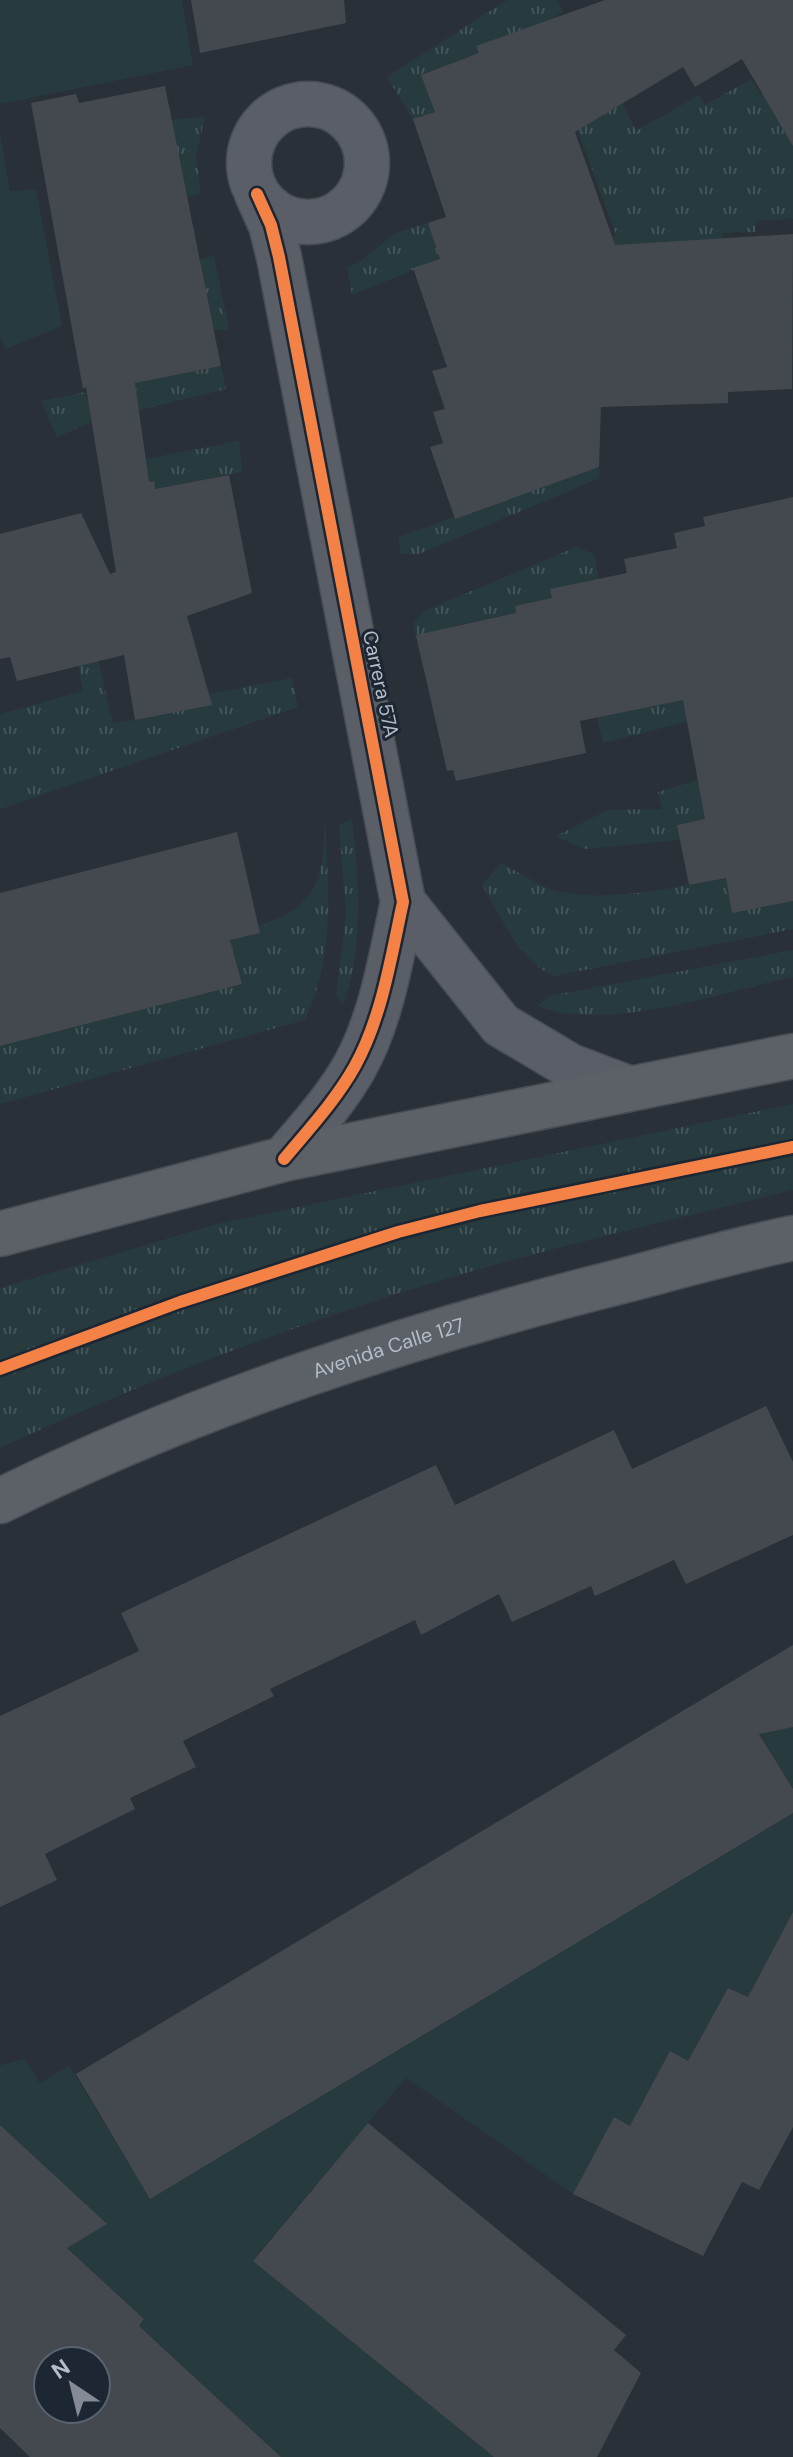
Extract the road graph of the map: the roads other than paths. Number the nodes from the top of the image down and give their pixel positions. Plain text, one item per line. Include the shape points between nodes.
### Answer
1 (257, 194) junction
2 (325, 219) junction
3 (279, 257) junction
4 (403, 902) junction
5 (793, 1056) edge
6 (628, 1088) junction
7 (284, 1159) junction
8 (0, 1234) edge
9 (787, 1241) edge
10 (0, 1501) edge

1 - 2 street via 287,218
1 - 2 street, Carrera 57A via 249,155 266,121 300,105 336,111 362,139 365,177 343,210
1 - 3 street, Carrera 57A
2 - 3 street, Carrera 57A via 296,236
3 - 4 street, Carrera 57A
4 - 6 street, Carrera 57A via 501,1025 570,1066
4 - 7 street, Carrera 57A via 385,983 356,1065
5 - 6 main road
6 - 7 main road
7 - 8 main road
9 - 10 main road, Avenida Calle 127 via 527,1305 307,1371 89,1456

